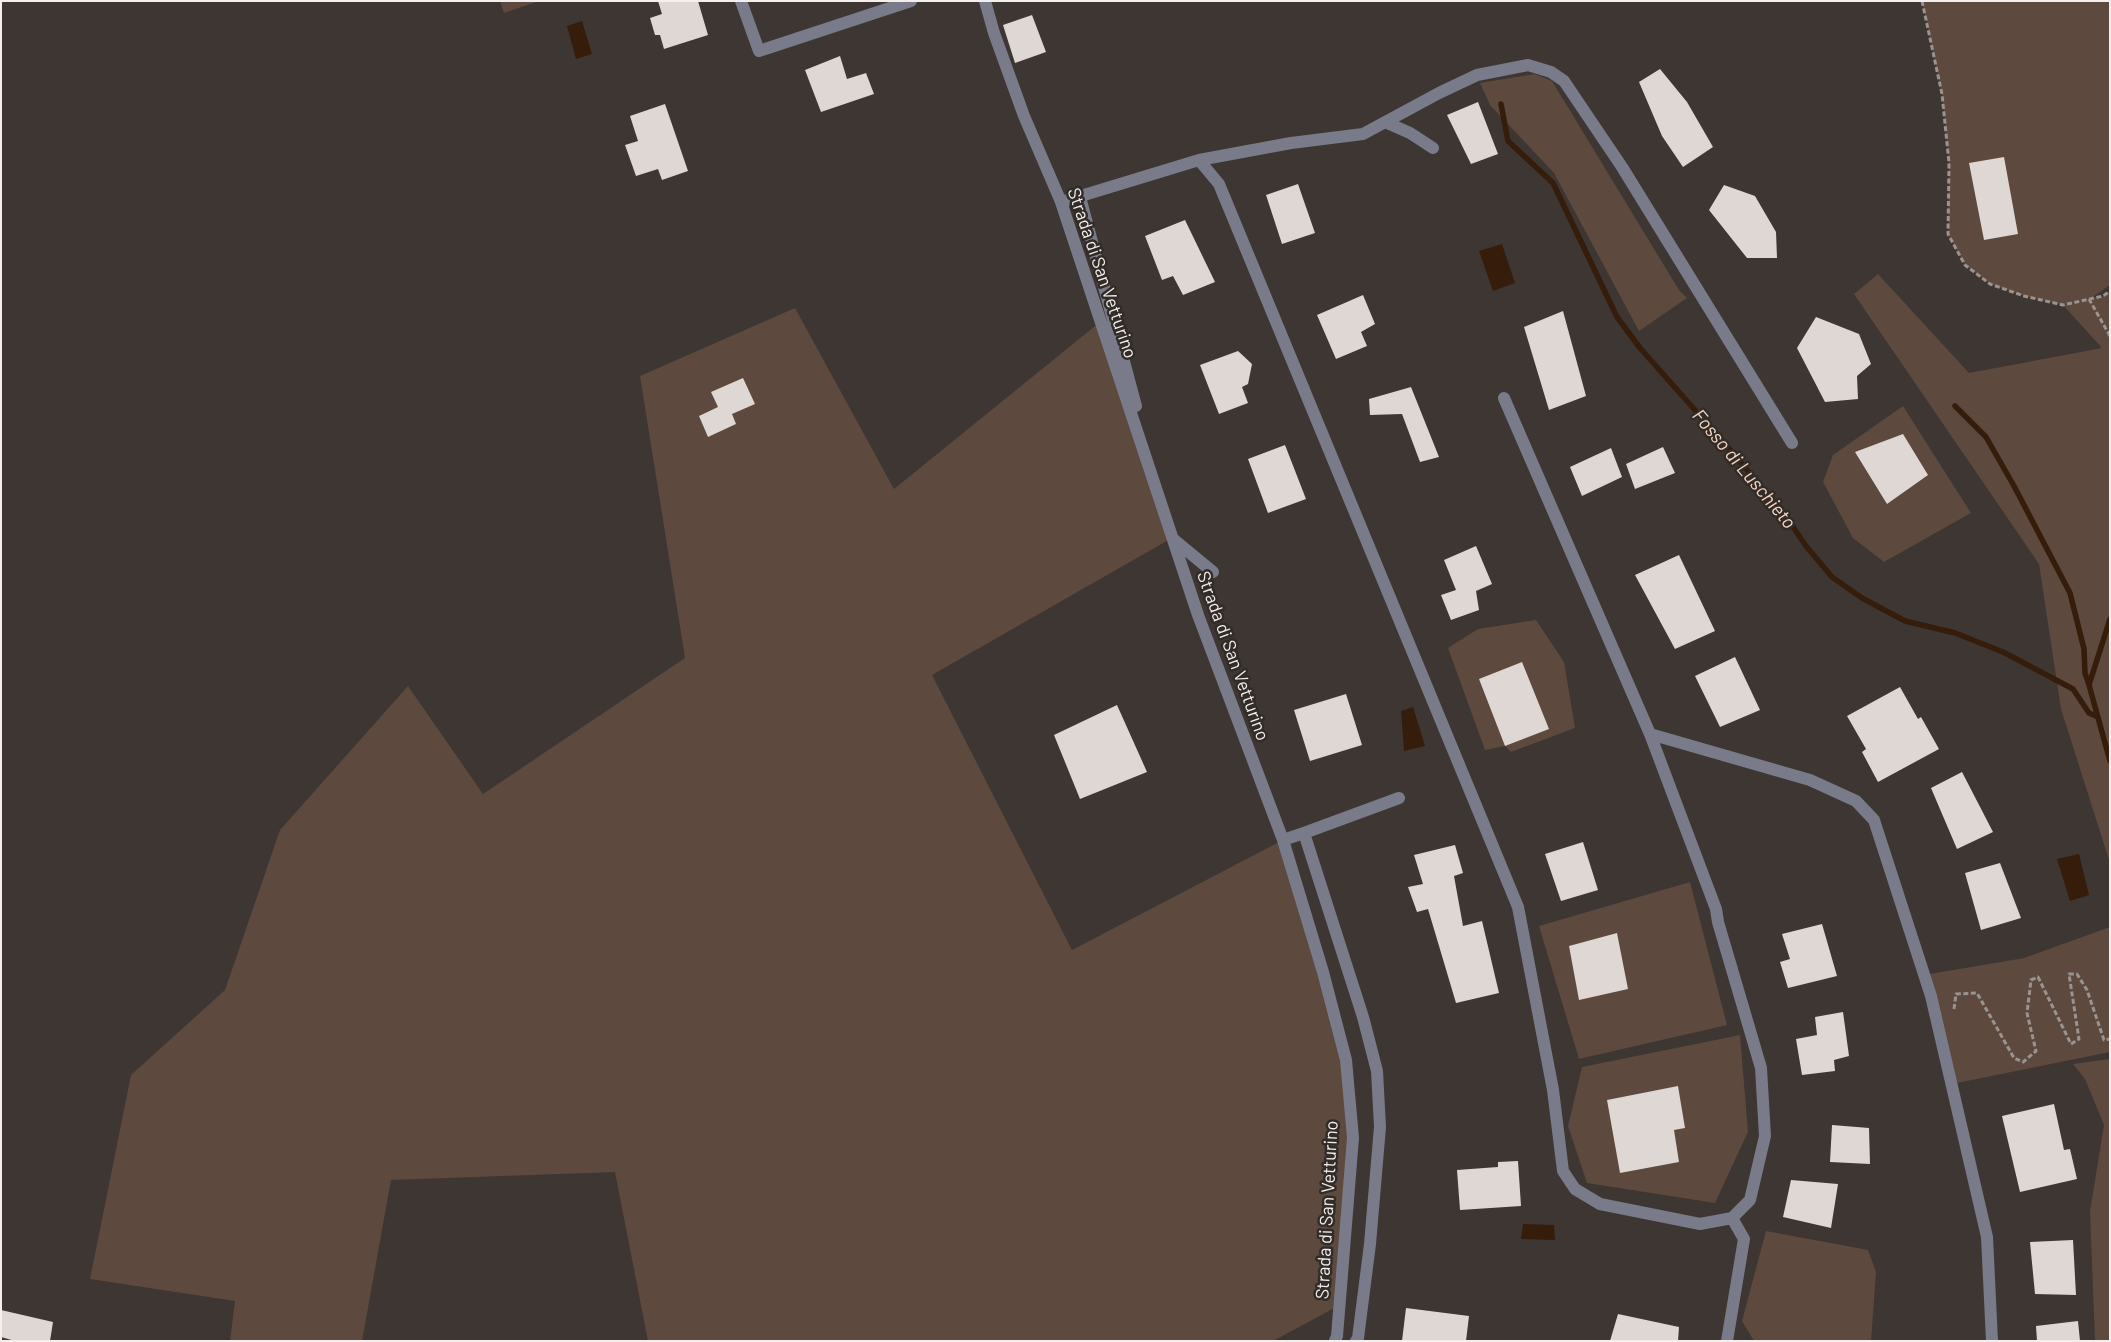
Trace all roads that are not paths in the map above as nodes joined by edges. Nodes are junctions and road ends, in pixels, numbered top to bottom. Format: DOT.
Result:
graph roads {
  1 [pos="741,1"];
  2 [pos="911,1"];
  3 [pos="985,1"];
  4 [pos="1385,122"];
  5 [pos="1432,148"];
  6 [pos="1199,160"];
  7 [pos="1080,197"];
  8 [pos="1061,202"];
  9 [pos="1504,398"];
  10 [pos="1792,443"];
  11 [pos="1172,538"];
  12 [pos="1213,572"];
  13 [pos="1650,734"];
  14 [pos="1399,798"];
  15 [pos="1304,833"];
  16 [pos="1282,840"];
  17 [pos="1732,1218"];
  18 [pos="1336,1339"];
  19 [pos="1356,1341"];
  20 [pos="1727,1341"];
  21 [pos="1992,1341"];
  1 -- 2 [label="street"];
  3 -- 8 [label="street, Strada di San Vetturino"];
  4 -- 5 [label="street"];
  4 -- 6 [label="street"];
  4 -- 10 [label="street"];
  6 -- 7 [label="street"];
  6 -- 17 [label="street"];
  7 -- 8 [label="street"];
  7 -- 11 [label="street"];
  8 -- 11 [label="street, Strada di San Vetturino"];
  9 -- 13 [label="street"];
  11 -- 12 [label="street"];
  11 -- 16 [label="street, Strada di San Vetturino"];
  13 -- 17 [label="street"];
  13 -- 21 [label="street"];
  14 -- 15 [label="street"];
  15 -- 16 [label="street"];
  15 -- 19 [label="street"];
  16 -- 18 [label="street, Strada di San Vetturino"];
  17 -- 20 [label="street"];
}
